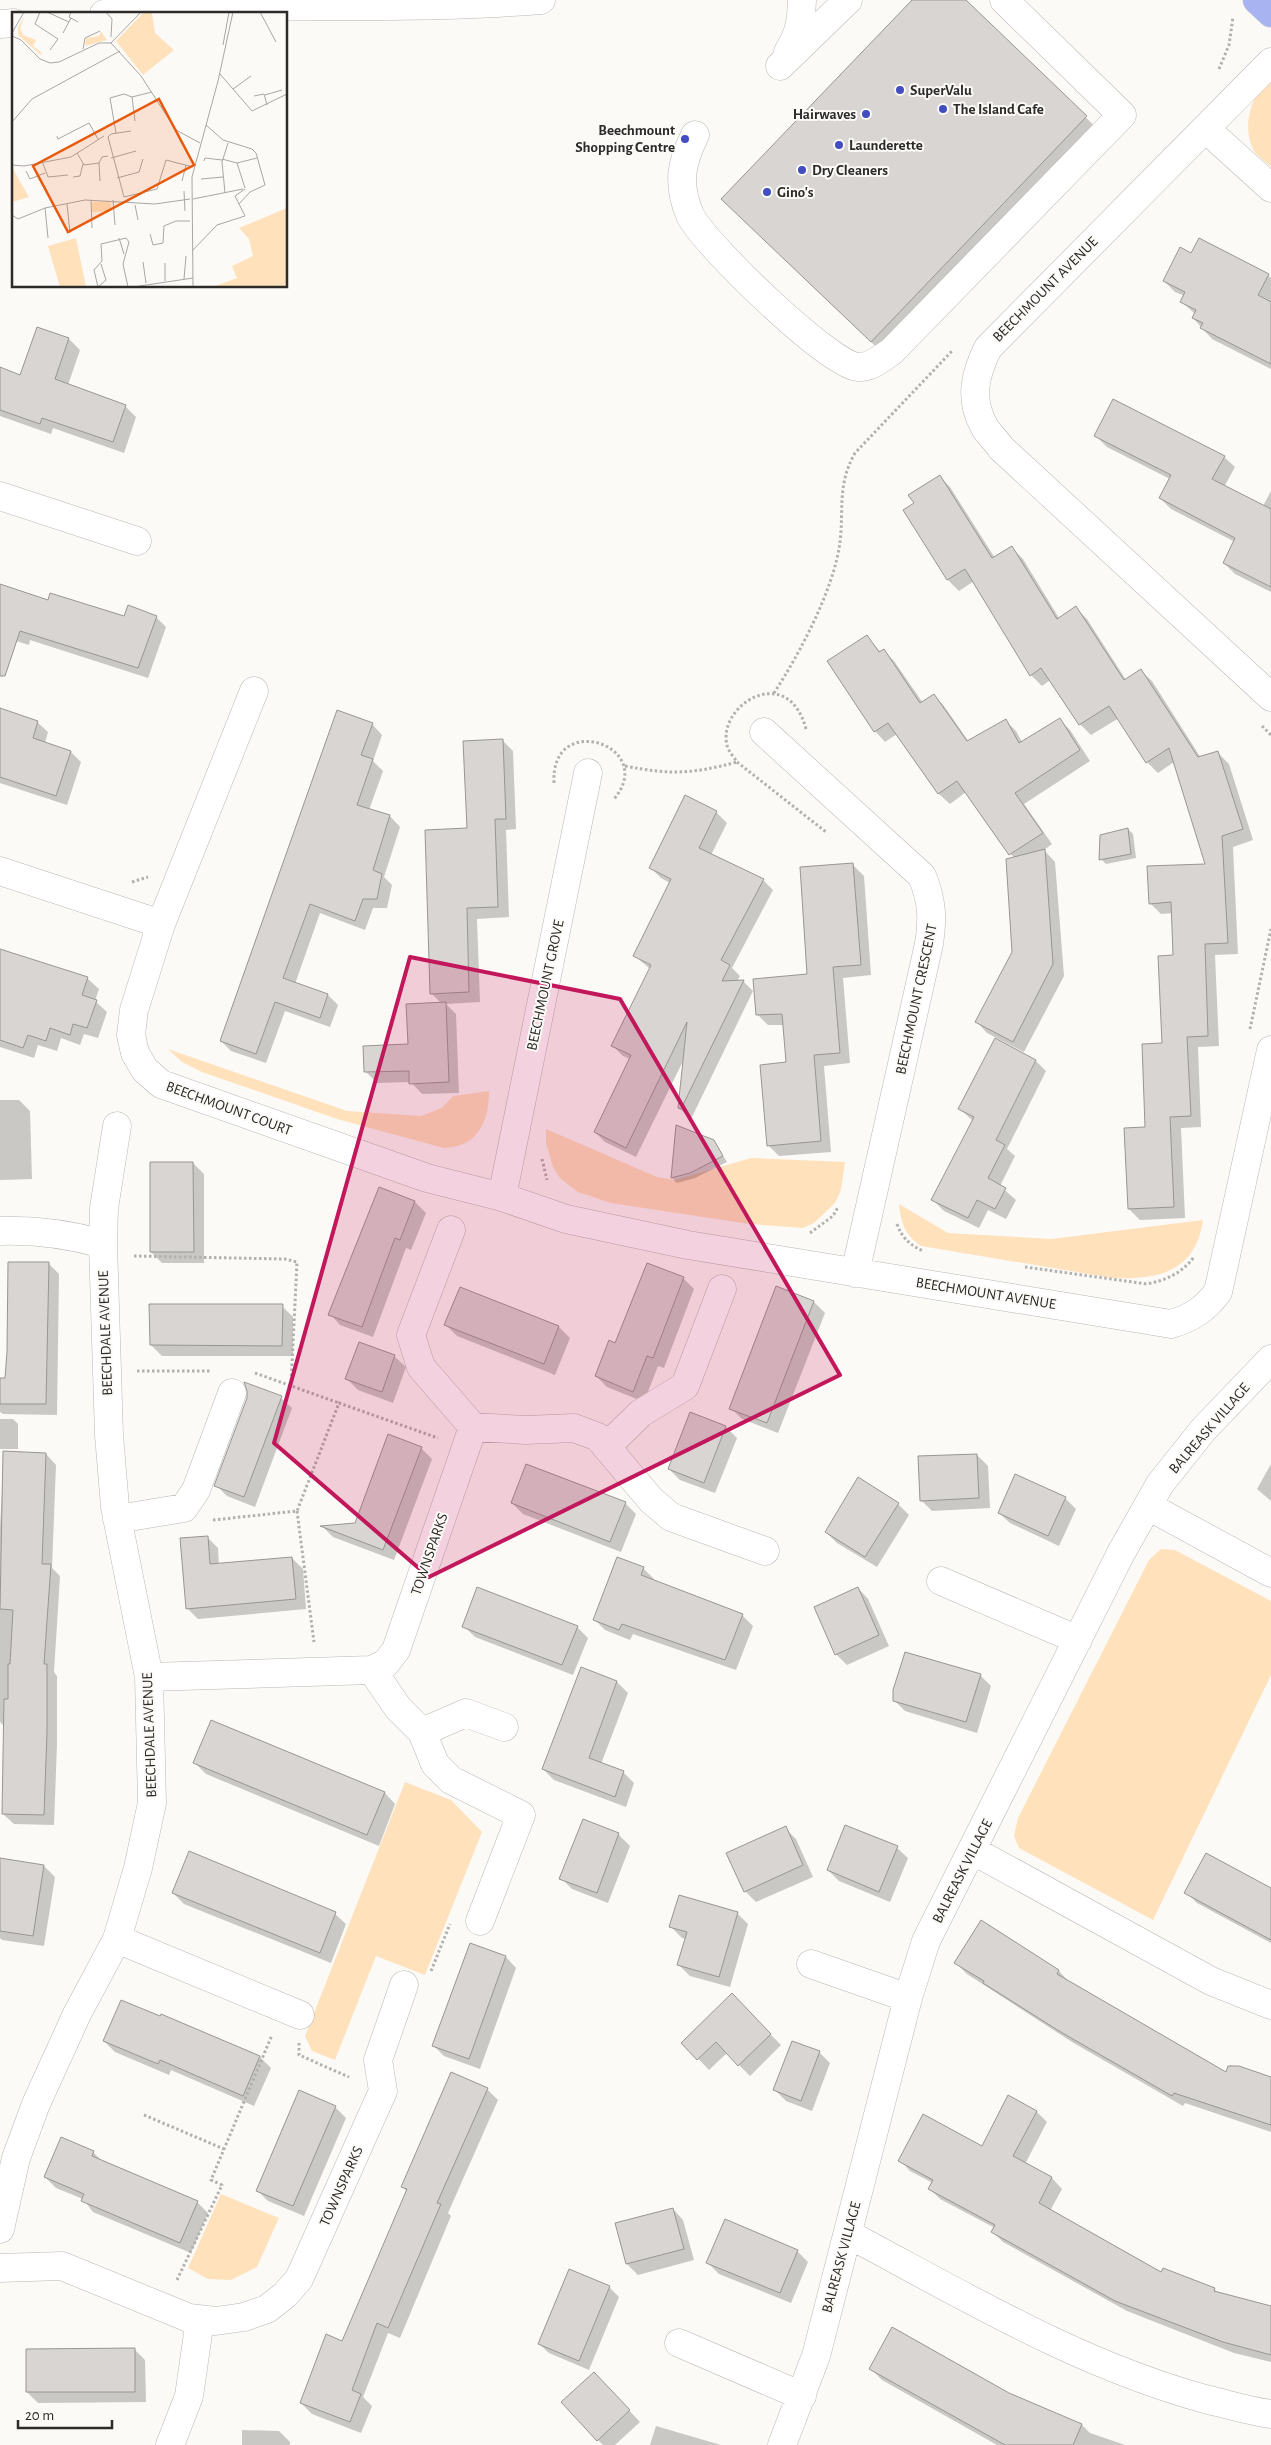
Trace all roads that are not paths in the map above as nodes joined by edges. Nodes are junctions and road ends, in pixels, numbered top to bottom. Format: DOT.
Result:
graph roads {
  1 [pos="542,0"];
  2 [pos="848,0"];
  3 [pos="1004,0"];
  4 [pos="1258,0"];
  5 [pos="799,3"];
  6 [pos="125,12"];
  7 [pos="1271,13"];
  8 [pos="1271,62"];
  9 [pos="1206,129"];
  10 [pos="695,135"];
  11 [pos="1271,188"];
  12 [pos="0,496"];
  13 [pos="137,541"];
  14 [pos="254,691"];
  15 [pos="1271,698"];
  16 [pos="764,732"];
  17 [pos="588,773"];
  18 [pos="0,871"];
  19 [pos="161,924"];
  20 [pos="1271,1050"];
  21 [pos="117,1126"];
  22 [pos="502,1197"];
  23 [pos="451,1230"];
  24 [pos="0,1231"];
  25 [pos="103,1250"];
  26 [pos="855,1273"];
  27 [pos="722,1289"];
  28 [pos="1271,1359"];
  29 [pos="232,1393"];
  30 [pos="470,1438"];
  31 [pos="606,1447"];
  32 [pos="1148,1506"];
  33 [pos="118,1519"];
  34 [pos="765,1552"];
  35 [pos="1271,1573"];
  36 [pos="942,1581"];
  37 [pos="1078,1640"];
  38 [pos="372,1670"];
  39 [pos="149,1677"];
  40 [pos="504,1727"];
  41 [pos="422,1732"];
  42 [pos="972,1850"];
  43 [pos="480,1921"];
  44 [pos="117,1939"];
  45 [pos="811,1964"];
  46 [pos="404,1985"];
  47 [pos="908,1998"];
  48 [pos="1271,2005"];
  49 [pos="292,2012"];
  50 [pos="0,2229"];
  51 [pos="848,2234"];
  52 [pos="0,2268"];
  53 [pos="200,2320"];
  54 [pos="679,2343"];
  55 [pos="802,2396"];
  56 [pos="1271,2414"];
  57 [pos="170,2445"];
  58 [pos="782,2445"];
  1 -- 6 [label="street"];
  2 -- 5 [label="street"];
  3 -- 10 [label="street"];
  4 -- 7 [label="main road"];
  8 -- 9 [label="street, BEECHMOUNT AVENUE"];
  9 -- 11 [label="street"];
  9 -- 15 [label="street, BEECHMOUNT AVENUE"];
  12 -- 13 [label="street"];
  14 -- 19 [label="street, BEECHMOUNT COURT"];
  16 -- 26 [label="street, BEECHMOUNT CRESCENT"];
  17 -- 22 [label="street, BEECHMOUNT GROVE"];
  18 -- 19 [label="street"];
  19 -- 22 [label="street, BEECHMOUNT COURT"];
  20 -- 26 [label="street, BEECHMOUNT AVENUE"];
  21 -- 25 [label="street, BEECHDALE AVENUE"];
  22 -- 26 [label="street, BEECHMOUNT AVENUE"];
  23 -- 30 [label="street"];
  24 -- 25 [label="street"];
  25 -- 33 [label="street, BEECHDALE AVENUE"];
  27 -- 31 [label="street"];
  28 -- 32 [label="street, BALREASK VILLAGE"];
  29 -- 33 [label="street"];
  30 -- 31 [label="street"];
  30 -- 38 [label="street, TOWNSPARKS"];
  31 -- 34 [label="street"];
  32 -- 35 [label="street"];
  32 -- 37 [label="street, BALREASK VILLAGE"];
  33 -- 39 [label="street, BEECHDALE AVENUE"];
  36 -- 37 [label="street"];
  37 -- 42 [label="street, BALREASK VILLAGE"];
  38 -- 39 [label="street"];
  38 -- 41 [label="street"];
  39 -- 44 [label="street, BEECHDALE AVENUE"];
  40 -- 41 [label="street"];
  41 -- 43 [label="street"];
  42 -- 47 [label="street, BALREASK VILLAGE"];
  42 -- 48 [label="street"];
  44 -- 49 [label="street"];
  44 -- 50 [label="street, BEECHDALE AVENUE"];
  45 -- 47 [label="street"];
  46 -- 53 [label="street, TOWNSPARKS"];
  47 -- 51 [label="street, BALREASK VILLAGE"];
  51 -- 55 [label="street, BALREASK VILLAGE"];
  51 -- 56 [label="street"];
  52 -- 53 [label="street, TOWNSPARKS"];
  53 -- 57 [label="street"];
  54 -- 55 [label="street"];
  55 -- 58 [label="street, BALREASK VILLAGE"];
}
